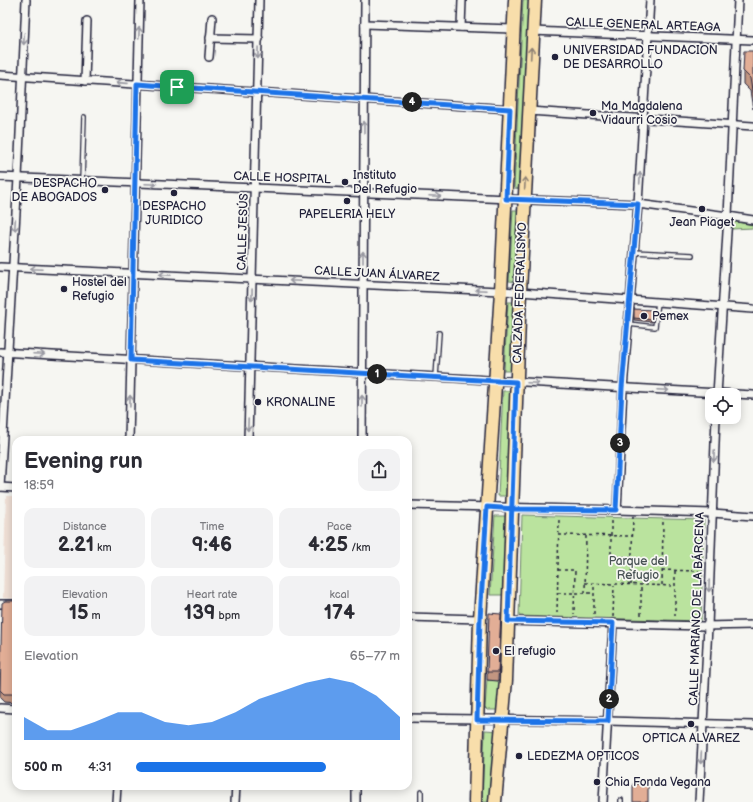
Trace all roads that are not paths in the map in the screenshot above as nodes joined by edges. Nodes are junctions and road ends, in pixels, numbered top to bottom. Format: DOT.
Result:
graph roads {
  1 [pos="26,0"];
  2 [pos="140,0"];
  3 [pos="259,0"];
  4 [pos="365,0"];
  5 [pos="462,0"];
  6 [pos="515,0"];
  7 [pos="535,0"];
  8 [pos="650,0"];
  9 [pos="738,0"];
  10 [pos="212,18"];
  11 [pos="87,21"];
  12 [pos="364,24"];
  13 [pos="461,27"];
  14 [pos="513,29"];
  15 [pos="532,31"];
  16 [pos="648,36"];
  17 [pos="210,38"];
  18 [pos="258,39"];
  19 [pos="736,40"];
  20 [pos="753,40"];
  21 [pos="209,57"];
  22 [pos="0,75"];
  23 [pos="22,77"];
  24 [pos="85,81"];
  25 [pos="137,84"];
  26 [pos="258,92"];
  27 [pos="364,99"];
  28 [pos="510,109"];
  29 [pos="529,111"];
  30 [pos="84,117"];
  31 [pos="643,118"];
  32 [pos="732,124"];
  33 [pos="753,126"];
  34 [pos="0,177"];
  35 [pos="18,178"];
  36 [pos="82,181"];
  37 [pos="135,183"];
  38 [pos="255,188"];
  39 [pos="363,193"];
  40 [pos="506,199"];
  41 [pos="524,200"];
  42 [pos="638,204"];
  43 [pos="728,216"];
  44 [pos="753,220"];
  45 [pos="634,252"];
  46 [pos="692,255"];
  47 [pos="0,267"];
  48 [pos="12,268"];
  49 [pos="134,273"];
  50 [pos="252,279"];
  51 [pos="363,284"];
  52 [pos="501,291"];
  53 [pos="520,292"];
  54 [pos="630,300"];
  55 [pos="658,302"];
  56 [pos="722,307"];
  57 [pos="753,309"];
  58 [pos="628,324"];
  59 [pos="439,333"];
  60 [pos="4,352"];
  61 [pos="131,360"];
  62 [pos="250,367"];
  63 [pos="362,373"];
  64 [pos="436,377"];
  65 [pos="494,381"];
  66 [pos="516,382"];
  67 [pos="622,388"];
  68 [pos="717,388"];
  69 [pos="705,393"];
  70 [pos="741,395"];
  71 [pos="753,395"];
  72 [pos="716,424"];
  73 [pos="1,435"];
  74 [pos="129,436"];
  75 [pos="248,436"];
  76 [pos="362,436"];
  77 [pos="0,487"];
  78 [pos="12,488"];
  79 [pos="412,505"];
  80 [pos="487,507"];
  81 [pos="511,508"];
  82 [pos="616,510"];
  83 [pos="712,513"];
  84 [pos="753,516"];
  85 [pos="0,604"];
  86 [pos="12,604"];
  87 [pos="412,617"];
  88 [pos="480,619"];
  89 [pos="508,621"];
  90 [pos="613,623"];
  91 [pos="753,625"];
  92 [pos="708,626"];
  93 [pos="0,708"];
  94 [pos="12,709"];
  95 [pos="412,718"];
  96 [pos="477,720"];
  97 [pos="503,720"];
  98 [pos="608,721"];
  99 [pos="702,724"];
  100 [pos="753,725"];
  101 [pos="117,790"];
  102 [pos="236,790"];
  103 [pos="356,790"];
  104 [pos="421,792"];
  105 [pos="116,802"];
  106 [pos="235,802"];
  107 [pos="356,802"];
  108 [pos="421,802"];
  109 [pos="474,802"];
  110 [pos="495,802"];
  111 [pos="603,802"];
  112 [pos="699,802"];
  1 -- 23 [label="street, one-way"];
  25 -- 2 [label="street, one-way"];
  3 -- 18 [label="street, CALLE JESÚS"];
  4 -- 12 [label="street"];
  5 -- 13 [label="street"];
  6 -- 14 [label="main road, CALZADA FEDERALISMO"];
  7 -- 15 [label="main road, CALZADA FEDERALISMO"];
  8 -- 16 [label="street"];
  9 -- 19 [label="street"];
  10 -- 17 [label="street"];
  11 -- 24 [label="street"];
  12 -- 13 [label="street"];
  12 -- 27 [label="street"];
  13 -- 14 [label="street"];
  14 -- 28 [label="main road, CALZADA FEDERALISMO"];
  15 -- 16 [label="street, CALLE GENERAL ARTEAGA"];
  29 -- 15 [label="main road, CALZADA FEDERALISMO, one-way"];
  16 -- 19 [label="street, CALLE GENERAL ARTEAGA"];
  16 -- 31 [label="street"];
  17 -- 18 [label="street"];
  17 -- 21 [label="street"];
  18 -- 26 [label="street, CALLE JESÚS, one-way"];
  19 -- 20 [label="street, CALLE GENERAL ARTEAGA"];
  19 -- 32 [label="street"];
  22 -- 23 [label="street"];
  23 -- 24 [label="street"];
  23 -- 35 [label="street"];
  25 -- 24 [label="street, one-way"];
  25 -- 26 [label="street"];
  25 -- 37 [label="street"];
  26 -- 27 [label="street"];
  26 -- 38 [label="street, CALLE JESÚS"];
  27 -- 28 [label="street"];
  39 -- 27 [label="street, one-way"];
  28 -- 40 [label="main road, CALZADA FEDERALISMO"];
  29 -- 31 [label="street"];
  41 -- 29 [label="main road, CALZADA FEDERALISMO, one-way"];
  30 -- 36 [label="lane"];
  31 -- 32 [label="street"];
  42 -- 31 [label="street, one-way"];
  32 -- 33 [label="street"];
  32 -- 43 [label="street"];
  34 -- 35 [label="street, CALLE HOSPITAL"];
  35 -- 36 [label="street, CALLE HOSPITAL"];
  35 -- 48 [label="street, one-way"];
  36 -- 37 [label="street, CALLE HOSPITAL"];
  37 -- 38 [label="street, CALLE HOSPITAL, one-way"];
  37 -- 49 [label="street"];
  38 -- 39 [label="street, CALLE HOSPITAL"];
  38 -- 50 [label="street, CALLE JESÚS"];
  39 -- 40 [label="street, CALLE HOSPITAL, one-way"];
  51 -- 39 [label="street, one-way"];
  40 -- 41 [label="street, CALLE HOSPITAL"];
  40 -- 52 [label="main road, CALZADA FEDERALISMO"];
  41 -- 42 [label="street, CALLE HOSPITAL"];
  41 -- 53 [label="main road, CALZADA FEDERALISMO"];
  42 -- 43 [label="street, CALLE HOSPITAL"];
  42 -- 45 [label="street"];
  43 -- 44 [label="street, CALLE HOSPITAL"];
  43 -- 56 [label="street"];
  45 -- 46 [label="lane"];
  45 -- 54 [label="street"];
  47 -- 48 [label="street, CALLE JUAN ÁLVAREZ"];
  49 -- 48 [label="street, CALLE JUAN ÁLVAREZ, one-way"];
  48 -- 60 [label="street"];
  50 -- 49 [label="street, CALLE JUAN ÁLVAREZ, one-way"];
  49 -- 61 [label="street"];
  51 -- 50 [label="street, CALLE JUAN ÁLVAREZ, one-way"];
  50 -- 62 [label="street, CALLE JESÚS, one-way"];
  52 -- 51 [label="street, CALLE JUAN ÁLVAREZ, one-way"];
  51 -- 63 [label="street"];
  52 -- 53 [label="street, CALLE JUAN ÁLVAREZ"];
  52 -- 65 [label="main road, CALZADA FEDERALISMO"];
  53 -- 54 [label="street, CALLE JUAN ÁLVAREZ"];
  53 -- 66 [label="main road, CALZADA FEDERALISMO"];
  54 -- 55 [label="street, CALLE JUAN ÁLVAREZ"];
  54 -- 58 [label="street"];
  55 -- 56 [label="street, CALLE JUAN ÁLVAREZ"];
  55 -- 58 [label="lane"];
  56 -- 57 [label="street, CALLE JUAN ÁLVAREZ"];
  56 -- 68 [label="street"];
  58 -- 67 [label="street"];
  59 -- 64 [label="lane"];
  60 -- 61 [label="street, one-way"];
  60 -- 73 [label="street"];
  61 -- 62 [label="street"];
  74 -- 61 [label="street, one-way"];
  62 -- 63 [label="street"];
  62 -- 75 [label="street, CALLE JESÚS, one-way"];
  63 -- 64 [label="street"];
  76 -- 63 [label="street, one-way"];
  64 -- 65 [label="street"];
  65 -- 66 [label="street"];
  65 -- 80 [label="main road, CALZADA FEDERALISMO"];
  66 -- 67 [label="street, one-way"];
  66 -- 81 [label="main road, CALZADA FEDERALISMO"];
  67 -- 69 [label="street, one-way"];
  67 -- 82 [label="street"];
  70 -- 71 [label="street"];
  72 -- 83 [label="street, CALLE MARIANO DE LA BÁRCENA, one-way"];
  73 -- 77 [label="street"];
  77 -- 78 [label="street"];
  79 -- 80 [label="street"];
  80 -- 81 [label="street"];
  80 -- 88 [label="main road, CALZADA FEDERALISMO"];
  81 -- 82 [label="street"];
  81 -- 89 [label="main road, CALZADA FEDERALISMO"];
  82 -- 83 [label="street"];
  83 -- 84 [label="street"];
  83 -- 92 [label="street, CALLE MARIANO DE LA BÁRCENA, one-way"];
  85 -- 86 [label="street"];
  87 -- 88 [label="street"];
  88 -- 96 [label="main road, CALZADA FEDERALISMO"];
  89 -- 90 [label="street"];
  89 -- 97 [label="main road, CALZADA FEDERALISMO"];
  90 -- 92 [label="street"];
  90 -- 98 [label="street"];
  91 -- 92 [label="street"];
  92 -- 99 [label="street, CALLE MARIANO DE LA BÁRCENA"];
  93 -- 94 [label="street"];
  95 -- 96 [label="street"];
  96 -- 97 [label="street"];
  96 -- 109 [label="main road, CALZADA FEDERALISMO"];
  97 -- 98 [label="street"];
  97 -- 110 [label="main road, CALZADA FEDERALISMO"];
  98 -- 99 [label="street"];
  98 -- 111 [label="street"];
  99 -- 100 [label="street"];
  99 -- 112 [label="street, CALLE MARIANO DE LA BÁRCENA, one-way"];
  101 -- 105 [label="street"];
  102 -- 106 [label="street"];
  103 -- 107 [label="street"];
  104 -- 108 [label="lane"];
}
